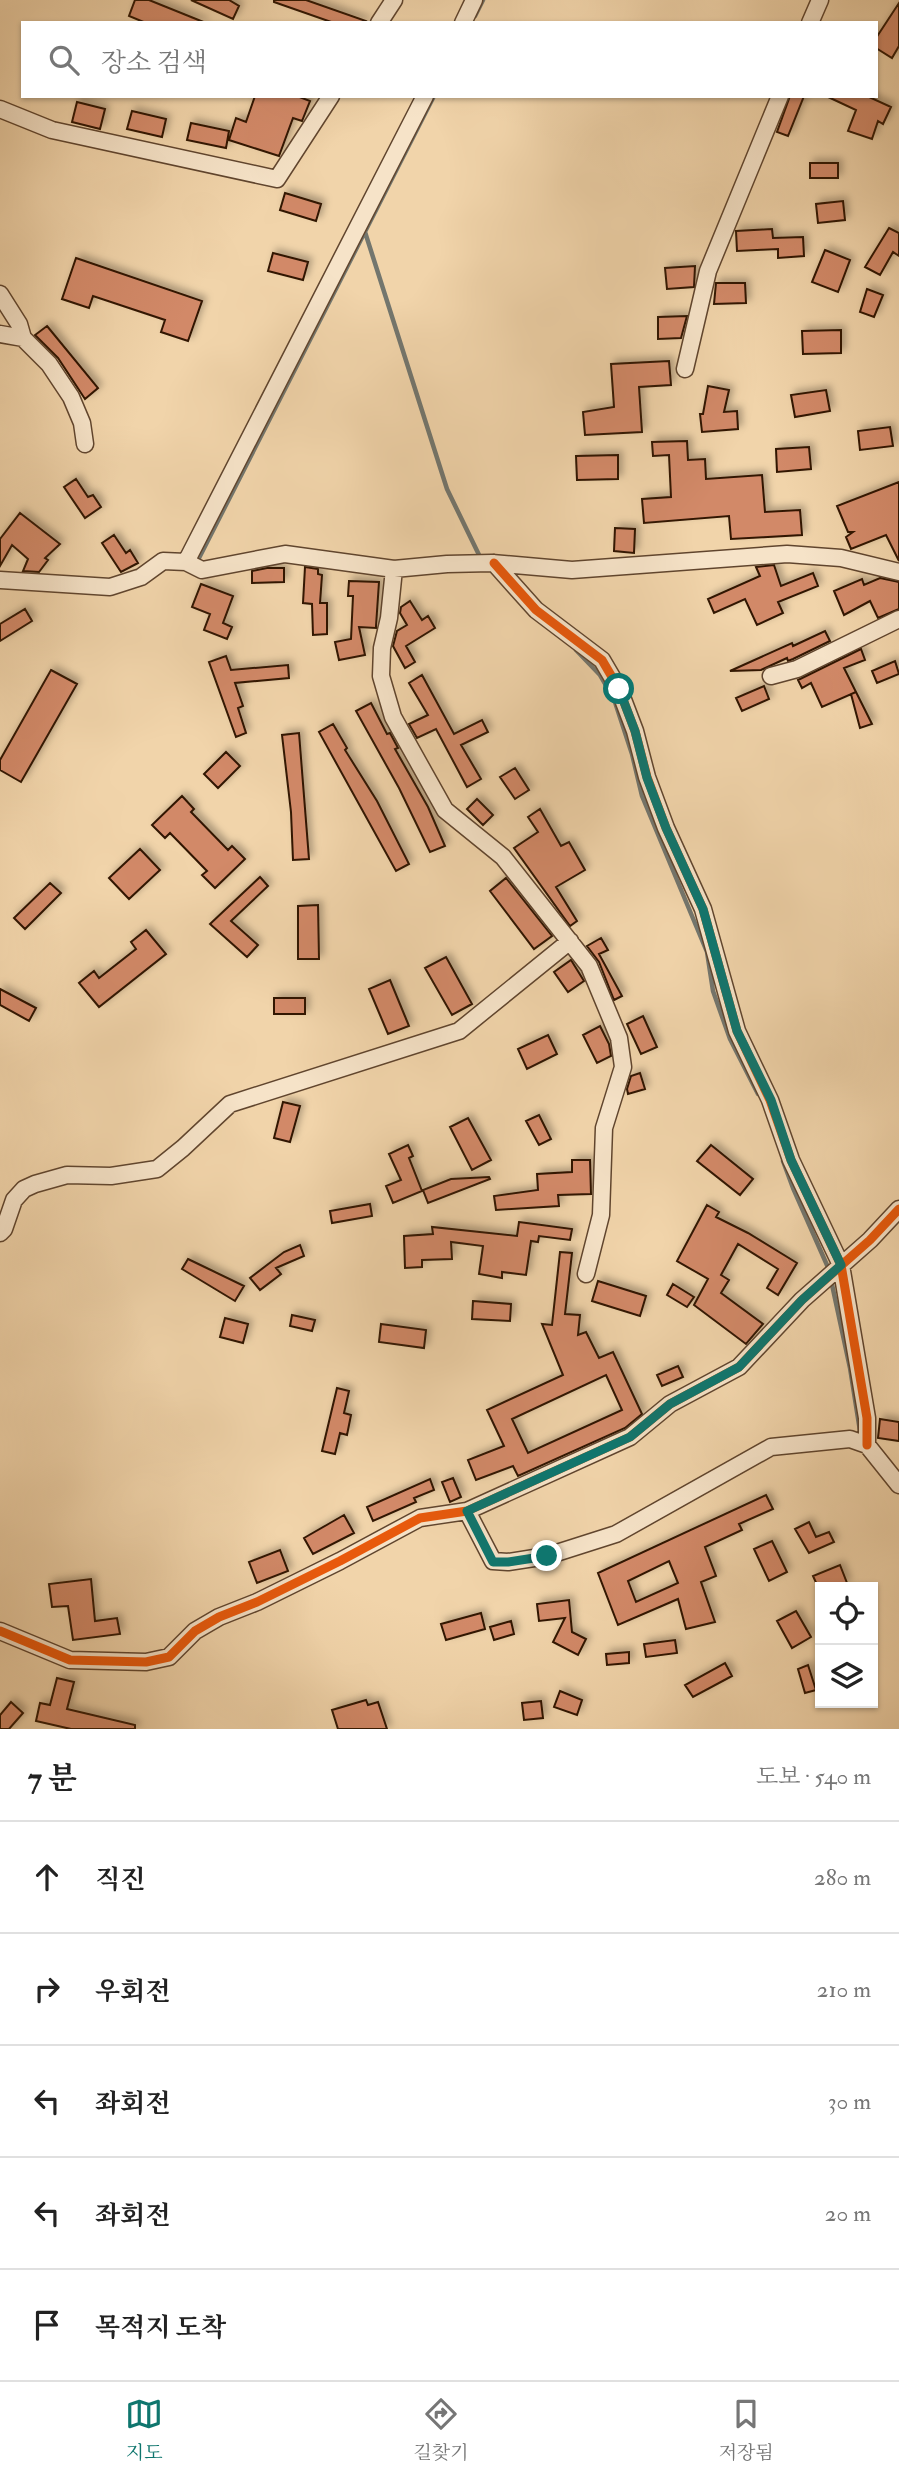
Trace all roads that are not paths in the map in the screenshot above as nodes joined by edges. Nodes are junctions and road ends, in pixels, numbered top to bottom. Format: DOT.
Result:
graph roads {
  1 [pos="394,0"];
  2 [pos="474,0"];
  3 [pos="820,0"];
  4 [pos="380,21"];
  5 [pos="464,21"];
  6 [pos="811,21"];
  7 [pos="330,98"];
  8 [pos="424,98"];
  9 [pos="779,98"];
  10 [pos="0,109"];
  11 [pos="0,294"];
  12 [pos="0,334"];
  13 [pos="23,338"];
  14 [pos="685,369"];
  15 [pos="85,444"];
  16 [pos="186,562"];
  17 [pos="493,563"];
  18 [pos="394,569"];
  19 [pos="899,572"];
  20 [pos="0,580"];
  21 [pos="899,619"];
  22 [pos="771,676"];
  23 [pos="570,941"];
  24 [pos="899,1209"];
  25 [pos="0,1233"];
  26 [pos="841,1265"];
  27 [pos="586,1274"];
  28 [pos="867,1445"];
  29 [pos="899,1485"];
  30 [pos="467,1511"];
  31 [pos="0,1631"];
  1 -- 4 [label="street"];
  2 -- 5 [label="street"];
  3 -- 6 [label="street"];
  7 -- 10 [label="street"];
  8 -- 16 [label="street"];
  9 -- 14 [label="street"];
  11 -- 13 [label="street"];
  12 -- 13 [label="street"];
  13 -- 15 [label="street"];
  16 -- 18 [label="street"];
  16 -- 20 [label="street"];
  17 -- 18 [label="street"];
  17 -- 19 [label="street"];
  17 -- 26 [label="street"];
  18 -- 23 [label="street"];
  21 -- 22 [label="street"];
  23 -- 25 [label="street"];
  23 -- 27 [label="street"];
  24 -- 26 [label="street"];
  26 -- 28 [label="street"];
  26 -- 30 [label="street"];
  28 -- 29 [label="street"];
  28 -- 30 [label="street"];
  30 -- 31 [label="street"];
}
